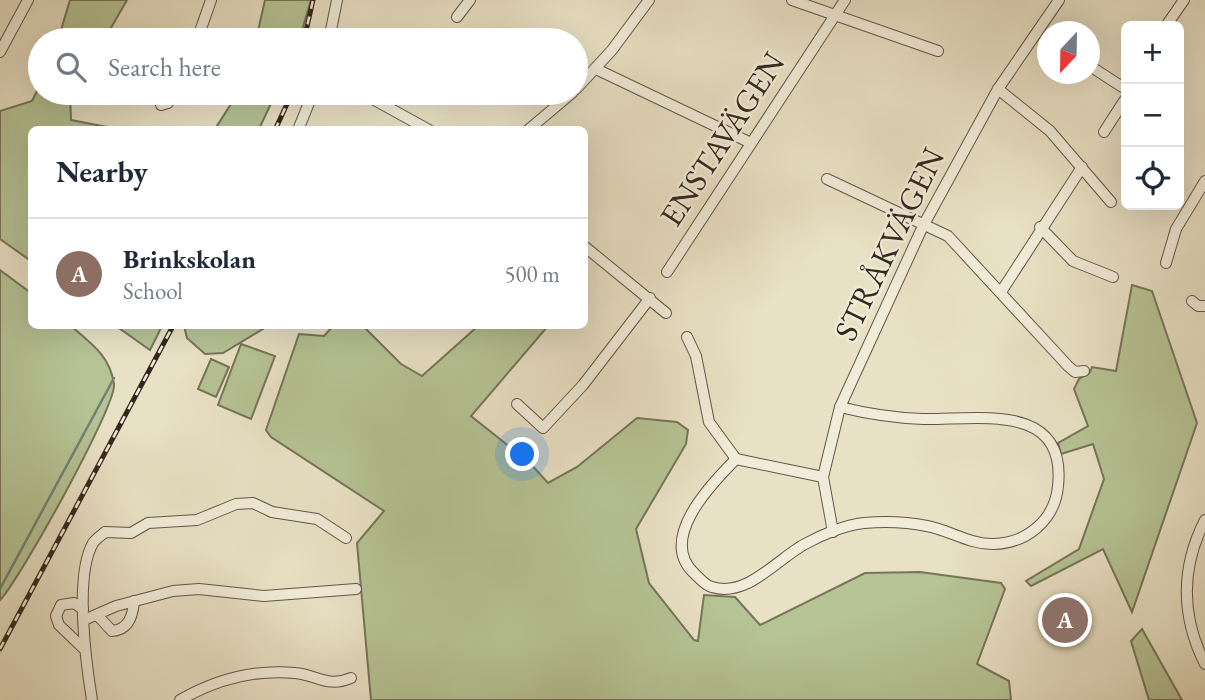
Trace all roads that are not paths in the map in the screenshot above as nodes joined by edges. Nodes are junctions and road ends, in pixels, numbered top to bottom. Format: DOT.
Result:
graph roads {
  1 [pos="28,0"];
  2 [pos="211,0"];
  3 [pos="337,0"];
  4 [pos="470,0"];
  5 [pos="649,0"];
  6 [pos="792,0"];
  7 [pos="845,0"];
  8 [pos="1059,0"];
  9 [pos="1184,0"];
  10 [pos="835,14"];
  11 [pos="457,17"];
  12 [pos="1043,21"];
  13 [pos="1169,21"];
  14 [pos="201,28"];
  15 [pos="331,28"];
  16 [pos="1037,30"];
  17 [pos="938,51"];
  18 [pos="0,52"];
  19 [pos="596,69"];
  20 [pos="1100,73"];
  21 [pos="588,77"];
  22 [pos="1121,88"];
  23 [pos="998,89"];
  24 [pos="1121,100"];
  25 [pos="308,105"];
  26 [pos="384,105"];
  27 [pos="558,105"];
  28 [pos="300,126"];
  29 [pos="422,126"];
  30 [pos="533,126"];
  31 [pos="1104,132"];
  32 [pos="751,143"];
  33 [pos="1082,167"];
  34 [pos="827,179"];
  35 [pos="1205,181"];
  36 [pos="1111,202"];
  37 [pos="923,226"];
  38 [pos="1040,227"];
  39 [pos="588,249"];
  40 [pos="1166,263"];
  41 [pos="667,272"];
  42 [pos="1113,277"];
  43 [pos="1001,292"];
  44 [pos="650,298"];
  45 [pos="1192,301"];
  46 [pos="1205,306"];
  47 [pos="666,313"];
  48 [pos="687,337"];
  49 [pos="1084,371"];
  50 [pos="517,404"];
  51 [pos="840,407"];
  52 [pos="736,459"];
  53 [pos="822,477"];
  54 [pos="1205,520"];
  55 [pos="833,532"];
  56 [pos="346,538"];
  57 [pos="356,589"];
  58 [pos="134,601"];
  59 [pos="83,609"];
  60 [pos="97,616"];
  61 [pos="85,620"];
  62 [pos="83,648"];
  63 [pos="1204,659"];
  64 [pos="351,678"];
  65 [pos="92,700"];
  66 [pos="180,700"];
  1 -- 18 [label="street"];
  2 -- 14 [label="street"];
  3 -- 15 [label="street"];
  4 -- 11 [label="street"];
  5 -- 19 [label="street"];
  6 -- 10 [label="street"];
  7 -- 10 [label="street, ENSTAVÄGEN"];
  8 -- 12 [label="street, STRÅKVÄGEN"];
  9 -- 13 [label="street"];
  10 -- 17 [label="street"];
  10 -- 32 [label="street, ENSTAVÄGEN"];
  16 -- 23 [label="street, STRÅKVÄGEN"];
  19 -- 21 [label="street"];
  19 -- 32 [label="street"];
  20 -- 22 [label="street"];
  23 -- 33 [label="street"];
  23 -- 37 [label="street, STRÅKVÄGEN"];
  24 -- 31 [label="street"];
  25 -- 28 [label="street"];
  26 -- 29 [label="street"];
  27 -- 30 [label="street"];
  32 -- 41 [label="street, ENSTAVÄGEN"];
  33 -- 36 [label="street"];
  33 -- 38 [label="street"];
  34 -- 37 [label="street"];
  35 -- 40 [label="street"];
  37 -- 43 [label="street"];
  37 -- 51 [label="street, STRÅKVÄGEN"];
  38 -- 42 [label="street"];
  38 -- 43 [label="street"];
  39 -- 44 [label="street"];
  43 -- 49 [label="street"];
  44 -- 47 [label="street"];
  44 -- 50 [label="street"];
  45 -- 46 [label="street"];
  48 -- 52 [label="street"];
  51 -- 53 [label="street, STRÅKVÄGEN"];
  51 -- 55 [label="street"];
  52 -- 53 [label="street"];
  52 -- 55 [label="street"];
  53 -- 55 [label="street, STRÅKVÄGEN"];
  54 -- 63 [label="street"];
  56 -- 59 [label="street"];
  57 -- 58 [label="street"];
  58 -- 60 [label="street"];
  58 -- 60 [label="street"];
  59 -- 61 [label="street"];
  59 -- 62 [label="street"];
  60 -- 61 [label="street"];
  61 -- 62 [label="street"];
  62 -- 65 [label="street"];
  64 -- 66 [label="street"];
}
